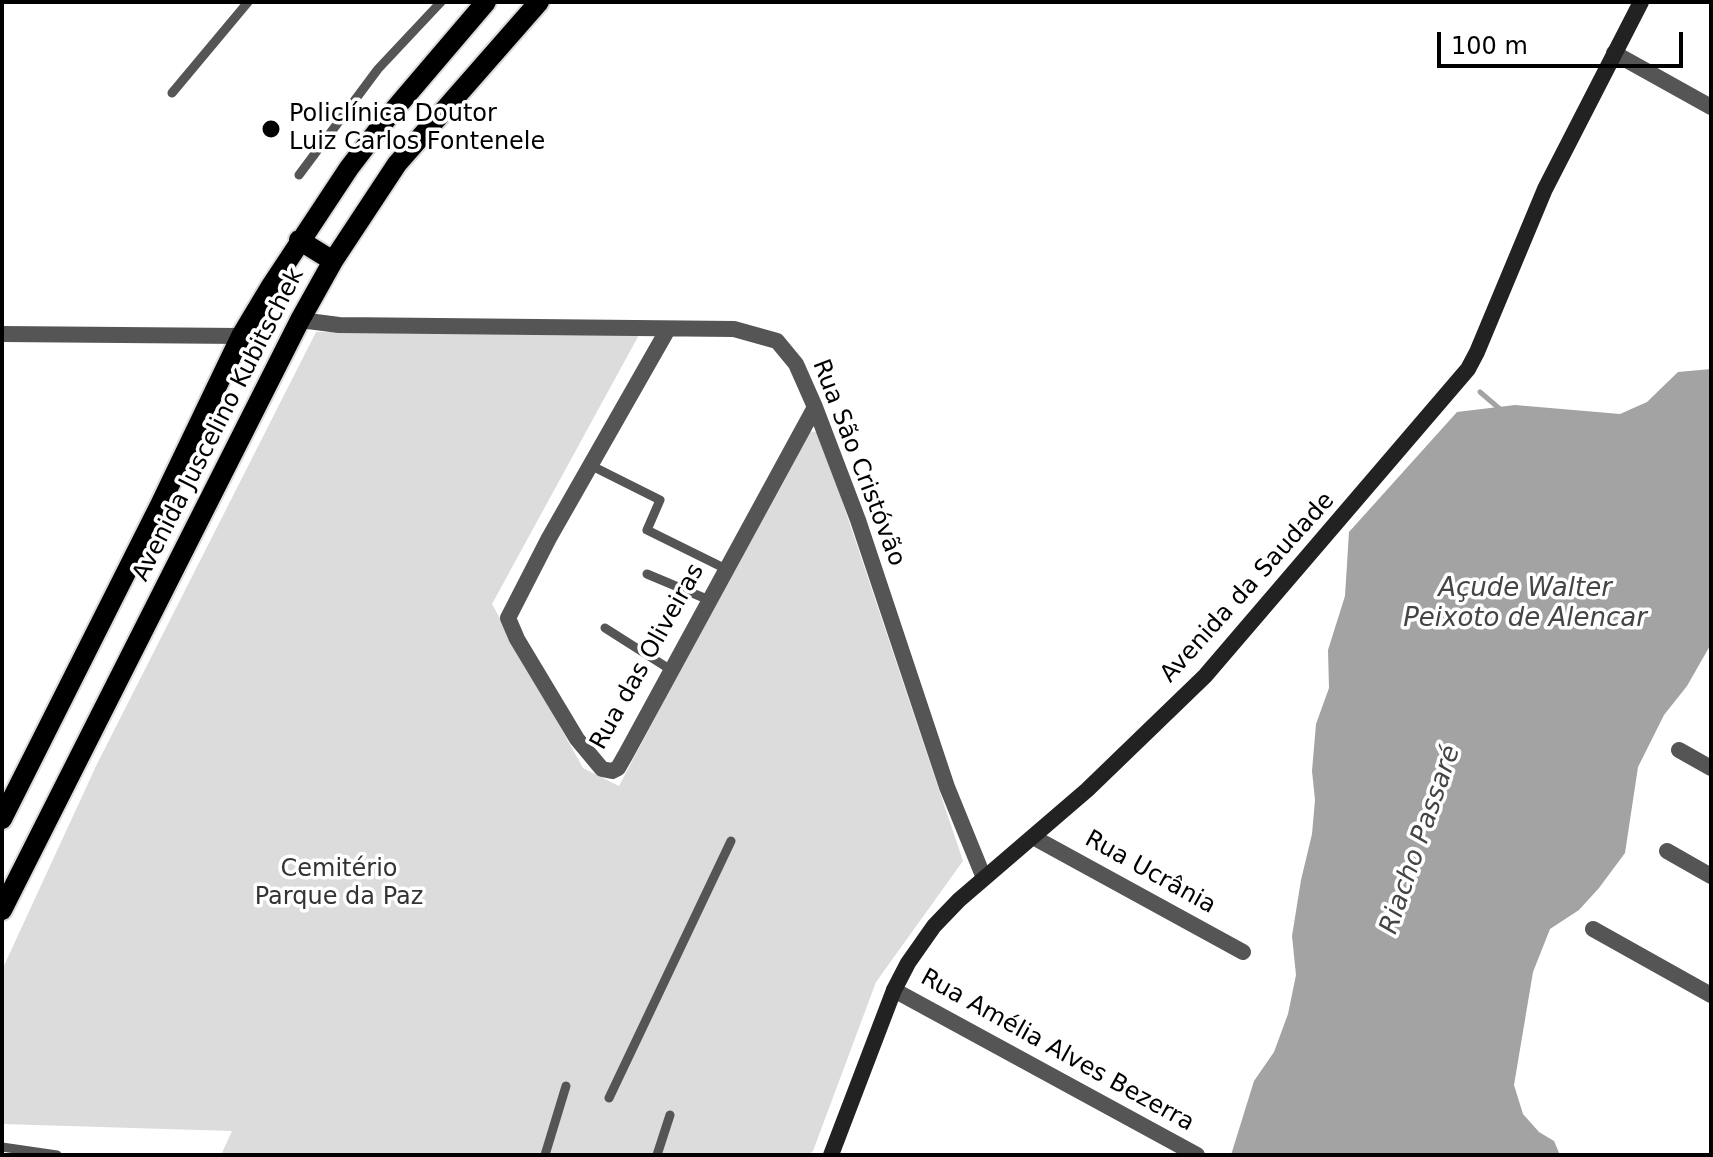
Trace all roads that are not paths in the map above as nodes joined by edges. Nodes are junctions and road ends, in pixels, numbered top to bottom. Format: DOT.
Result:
graph roads {
  1 [pos="248,2"];
  2 [pos="441,2"];
  3 [pos="486,2"];
  4 [pos="539,2"];
  5 [pos="1641,2"];
  6 [pos="1614,53"];
  7 [pos="172,93"];
  8 [pos="1711,107"];
  9 [pos="299,175"];
  10 [pos="299,240"];
  11 [pos="333,261"];
  12 [pos="300,320"];
  13 [pos="668,329"];
  14 [pos="2,334"];
  15 [pos="241,336"];
  16 [pos="815,407"];
  17 [pos="590,465"];
  18 [pos="726,569"];
  19 [pos="647,574"];
  20 [pos="709,600"];
  21 [pos="605,628"];
  22 [pos="671,670"];
  23 [pos="1679,750"];
  24 [pos="1711,768"];
  25 [pos="2,819"];
  26 [pos="1033,837"];
  27 [pos="731,841"];
  28 [pos="1667,851"];
  29 [pos="1711,876"];
  30 [pos="984,878"];
  31 [pos="2,910"];
  32 [pos="1593,929"];
  33 [pos="1243,952"];
  34 [pos="894,990"];
  35 [pos="1711,995"];
  36 [pos="566,1086"];
  37 [pos="609,1098"];
  38 [pos="670,1115"];
  39 [pos="2,1147"];
  40 [pos="57,1155"];
  41 [pos="545,1155"];
  42 [pos="657,1155"];
  43 [pos="831,1155"];
  44 [pos="1197,1155"];
  1 -- 7 [label="lane"];
  2 -- 9 [label="lane"];
  3 -- 10 [label="main road, Avenida Juscelino Kubitschek"];
  4 -- 11 [label="main road, Avenida Juscelino Kubitschek"];
  5 -- 6 [label="street, Avenida da Saudade"];
  6 -- 8 [label="street"];
  6 -- 26 [label="street, Avenida da Saudade"];
  10 -- 11 [label="main road"];
  10 -- 15 [label="main road, Avenida Juscelino Kubitschek"];
  11 -- 12 [label="main road, Avenida Juscelino Kubitschek"];
  12 -- 13 [label="street, Rua São Cristóvão"];
  12 -- 31 [label="main road, Avenida Juscelino Kubitschek"];
  13 -- 16 [label="street, Rua São Cristóvão"];
  13 -- 17 [label="street, Rua das Oliveiras"];
  14 -- 15 [label="street"];
  15 -- 25 [label="main road, Avenida Juscelino Kubitschek"];
  16 -- 18 [label="street, Rua das Oliveiras"];
  16 -- 30 [label="street, Rua São Cristóvão"];
  17 -- 18 [label="lane"];
  17 -- 22 [label="street, Rua das Oliveiras"];
  18 -- 20 [label="street, Rua das Oliveiras"];
  19 -- 20 [label="lane"];
  20 -- 22 [label="street, Rua das Oliveiras"];
  21 -- 22 [label="lane"];
  23 -- 24 [label="street"];
  26 -- 30 [label="street, Avenida da Saudade"];
  26 -- 33 [label="street, Rua Ucrânia"];
  27 -- 37 [label="lane"];
  28 -- 29 [label="street"];
  30 -- 34 [label="street, Avenida da Saudade"];
  32 -- 35 [label="street"];
  34 -- 43 [label="street, Avenida da Saudade"];
  34 -- 44 [label="street, Rua Amélia Alves Bezerra"];
  36 -- 41 [label="lane"];
  38 -- 42 [label="lane"];
  39 -- 40 [label="lane"];
}
